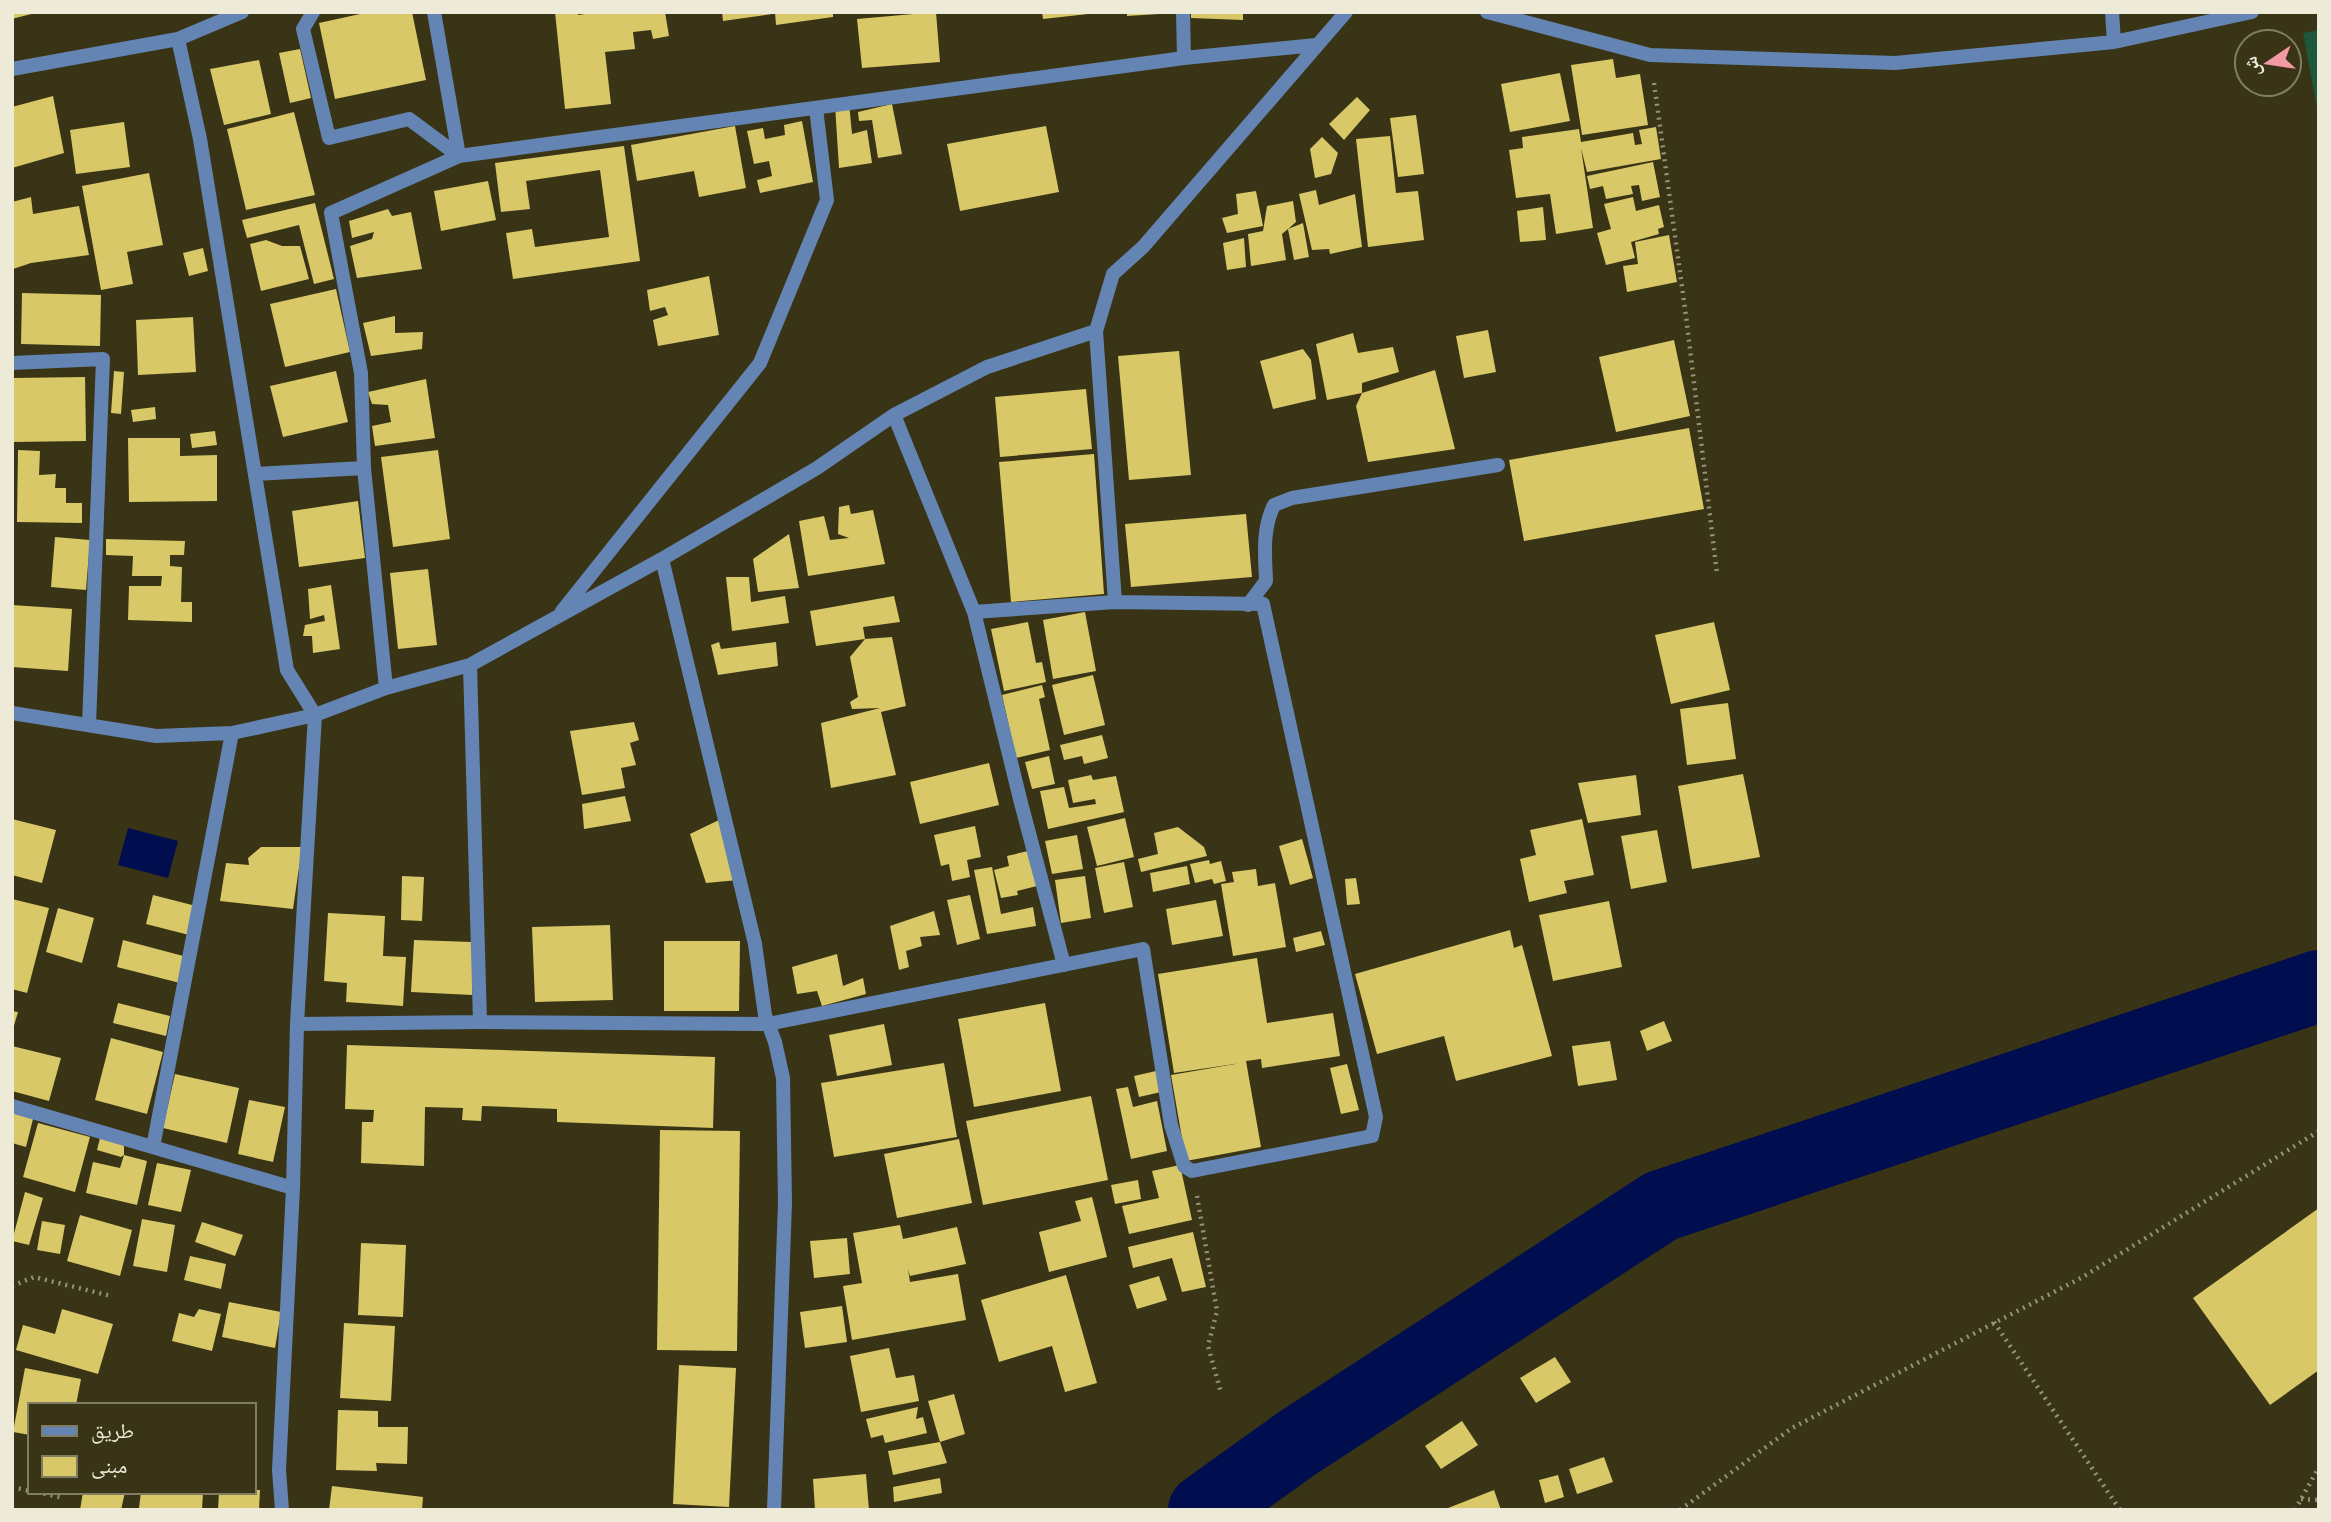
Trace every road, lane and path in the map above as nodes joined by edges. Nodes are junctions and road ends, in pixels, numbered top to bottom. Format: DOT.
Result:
graph roads {
  1 [pos="242,12"];
  2 [pos="313,12"];
  3 [pos="434,12"];
  4 [pos="1183,12"];
  5 [pos="1346,12"];
  6 [pos="1487,12"];
  7 [pos="2112,12"];
  8 [pos="2252,12"];
  9 [pos="178,39"];
  10 [pos="2114,42"];
  11 [pos="1316,45"];
  12 [pos="1650,55"];
  13 [pos="1184,58"];
  14 [pos="12,69"];
  15 [pos="816,108"];
  16 [pos="459,156"];
  17 [pos="1096,331"];
  18 [pos="12,363"];
  19 [pos="894,415"];
  20 [pos="1498,465"];
  21 [pos="364,468"];
  22 [pos="255,474"];
  23 [pos="662,559"];
  24 [pos="1717,573"];
  25 [pos="1115,602"];
  26 [pos="1248,605"];
  27 [pos="974,611"];
  28 [pos="557,617"];
  29 [pos="470,666"];
  30 [pos="386,688"];
  31 [pos="12,713"];
  32 [pos="315,715"];
  33 [pos="89,725"];
  34 [pos="232,733"];
  35 [pos="1064,965"];
  36 [pos="480,1022"];
  37 [pos="297,1024"];
  38 [pos="768,1024"];
  39 [pos="12,1106"];
  40 [pos="2319,1131"];
  41 [pos="153,1147"];
  42 [pos="1192,1171"];
  43 [pos="293,1188"];
  44 [pos="12,1286"];
  45 [pos="111,1296"];
  46 [pos="1994,1322"];
  47 [pos="1221,1393"];
  48 [pos="2319,1466"];
  49 [pos="46,1494"];
  50 [pos="63,1498"];
  51 [pos="2301,1499"];
  52 [pos="2319,1500"];
  53 [pos="282,1510"];
  54 [pos="774,1510"];
  55 [pos="1680,1510"];
  56 [pos="2120,1510"];
  57 [pos="2295,1510"];
  1 -- 9 [label="street"];
  2 -- 16 [label="street"];
  3 -- 16 [label="street"];
  4 -- 13 [label="street"];
  5 -- 11 [label="street"];
  6 -- 12 [label="street"];
  7 -- 10 [label="street"];
  8 -- 10 [label="street"];
  9 -- 14 [label="street"];
  9 -- 22 [label="street"];
  10 -- 12 [label="street"];
  11 -- 13 [label="street"];
  11 -- 17 [label="street"];
  12 -- 24 [label="path"];
  13 -- 15 [label="street"];
  15 -- 16 [label="street"];
  15 -- 28 [label="street"];
  16 -- 21 [label="street"];
  17 -- 19 [label="street"];
  17 -- 25 [label="street"];
  18 -- 33 [label="street"];
  19 -- 23 [label="street"];
  19 -- 27 [label="street"];
  20 -- 26 [label="street"];
  21 -- 22 [label="street"];
  21 -- 30 [label="street"];
  22 -- 32 [label="street"];
  23 -- 28 [label="street"];
  23 -- 38 [label="street"];
  25 -- 26 [label="street"];
  25 -- 27 [label="street"];
  26 -- 42 [label="street"];
  27 -- 35 [label="street"];
  28 -- 29 [label="street"];
  29 -- 30 [label="street"];
  29 -- 36 [label="street"];
  30 -- 32 [label="street"];
  31 -- 33 [label="street"];
  32 -- 34 [label="street"];
  32 -- 37 [label="street"];
  33 -- 34 [label="street"];
  34 -- 41 [label="street"];
  35 -- 38 [label="street"];
  35 -- 42 [label="street"];
  36 -- 37 [label="street"];
  36 -- 38 [label="street"];
  37 -- 43 [label="street"];
  38 -- 54 [label="street"];
  39 -- 41 [label="street"];
  40 -- 46 [label="path"];
  41 -- 43 [label="street"];
  42 -- 47 [label="path"];
  43 -- 53 [label="street"];
  44 -- 45 [label="path"];
  46 -- 55 [label="path"];
  46 -- 56 [label="path"];
  48 -- 51 [label="path"];
  49 -- 50 [label="path"];
  51 -- 52 [label="path"];
  51 -- 57 [label="path"];
}
